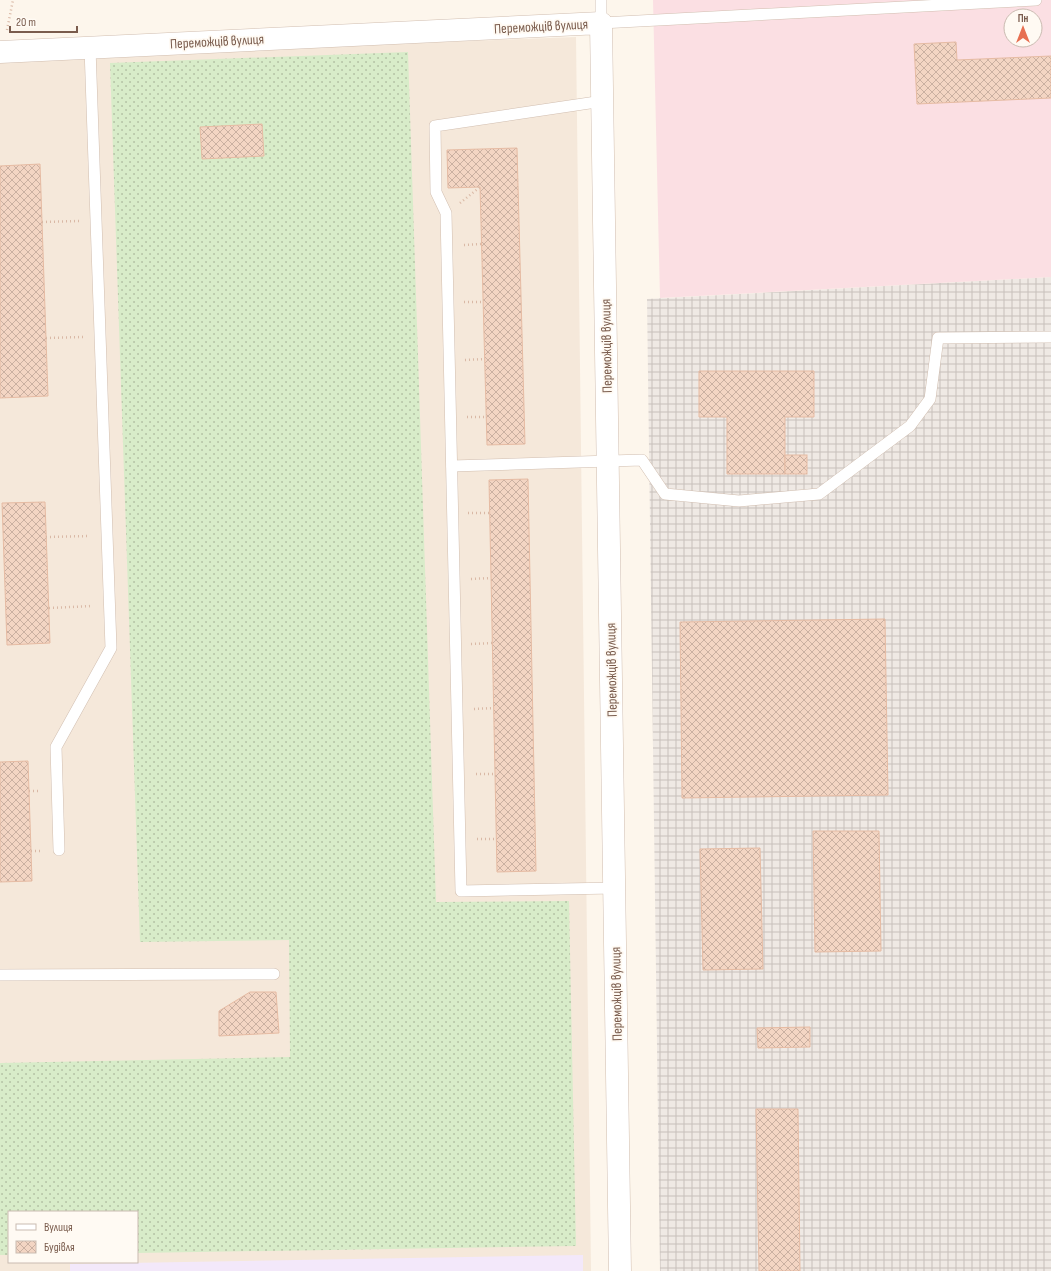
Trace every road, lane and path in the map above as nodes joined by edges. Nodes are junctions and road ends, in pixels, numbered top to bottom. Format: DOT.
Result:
graph roads {
  1 [pos="13,0"];
  2 [pos="601,0"];
  3 [pos="1036,0"];
  4 [pos="602,22"];
  5 [pos="90,48"];
  6 [pos="1,52"];
  7 [pos="602,102"];
  8 [pos="480,187"];
  9 [pos="446,213"];
  10 [pos="96,220"];
  11 [pos="42,222"];
  12 [pos="100,336"];
  13 [pos="1051,337"];
  14 [pos="46,338"];
  15 [pos="608,461"];
  16 [pos="452,466"];
  17 [pos="107,536"];
  18 [pos="46,537"];
  19 [pos="109,606"];
  20 [pos="49,608"];
  21 [pos="60,850"];
  22 [pos="615,888"];
  23 [pos="274,974"];
  24 [pos="0,975"];
  25 [pos="620,1271"];
  1 -- 6 [label="path"];
  2 -- 4 [label="lane"];
  3 -- 4 [label="lane"];
  4 -- 5 [label="street, Переможців вулиця"];
  4 -- 7 [label="street, Переможців вулиця"];
  5 -- 6 [label="street, Переможців вулиця"];
  5 -- 10 [label="lane"];
  7 -- 9 [label="lane"];
  7 -- 15 [label="street, Переможців вулиця"];
  8 -- 9 [label="path"];
  9 -- 16 [label="lane"];
  10 -- 11 [label="path"];
  10 -- 12 [label="lane"];
  12 -- 14 [label="path"];
  12 -- 17 [label="lane"];
  13 -- 15 [label="lane"];
  15 -- 16 [label="lane"];
  15 -- 22 [label="street, Переможців вулиця"];
  16 -- 22 [label="lane"];
  17 -- 18 [label="path"];
  17 -- 19 [label="lane"];
  19 -- 20 [label="path"];
  19 -- 21 [label="lane"];
  22 -- 25 [label="street, Переможців вулиця"];
  23 -- 24 [label="lane"];
}
